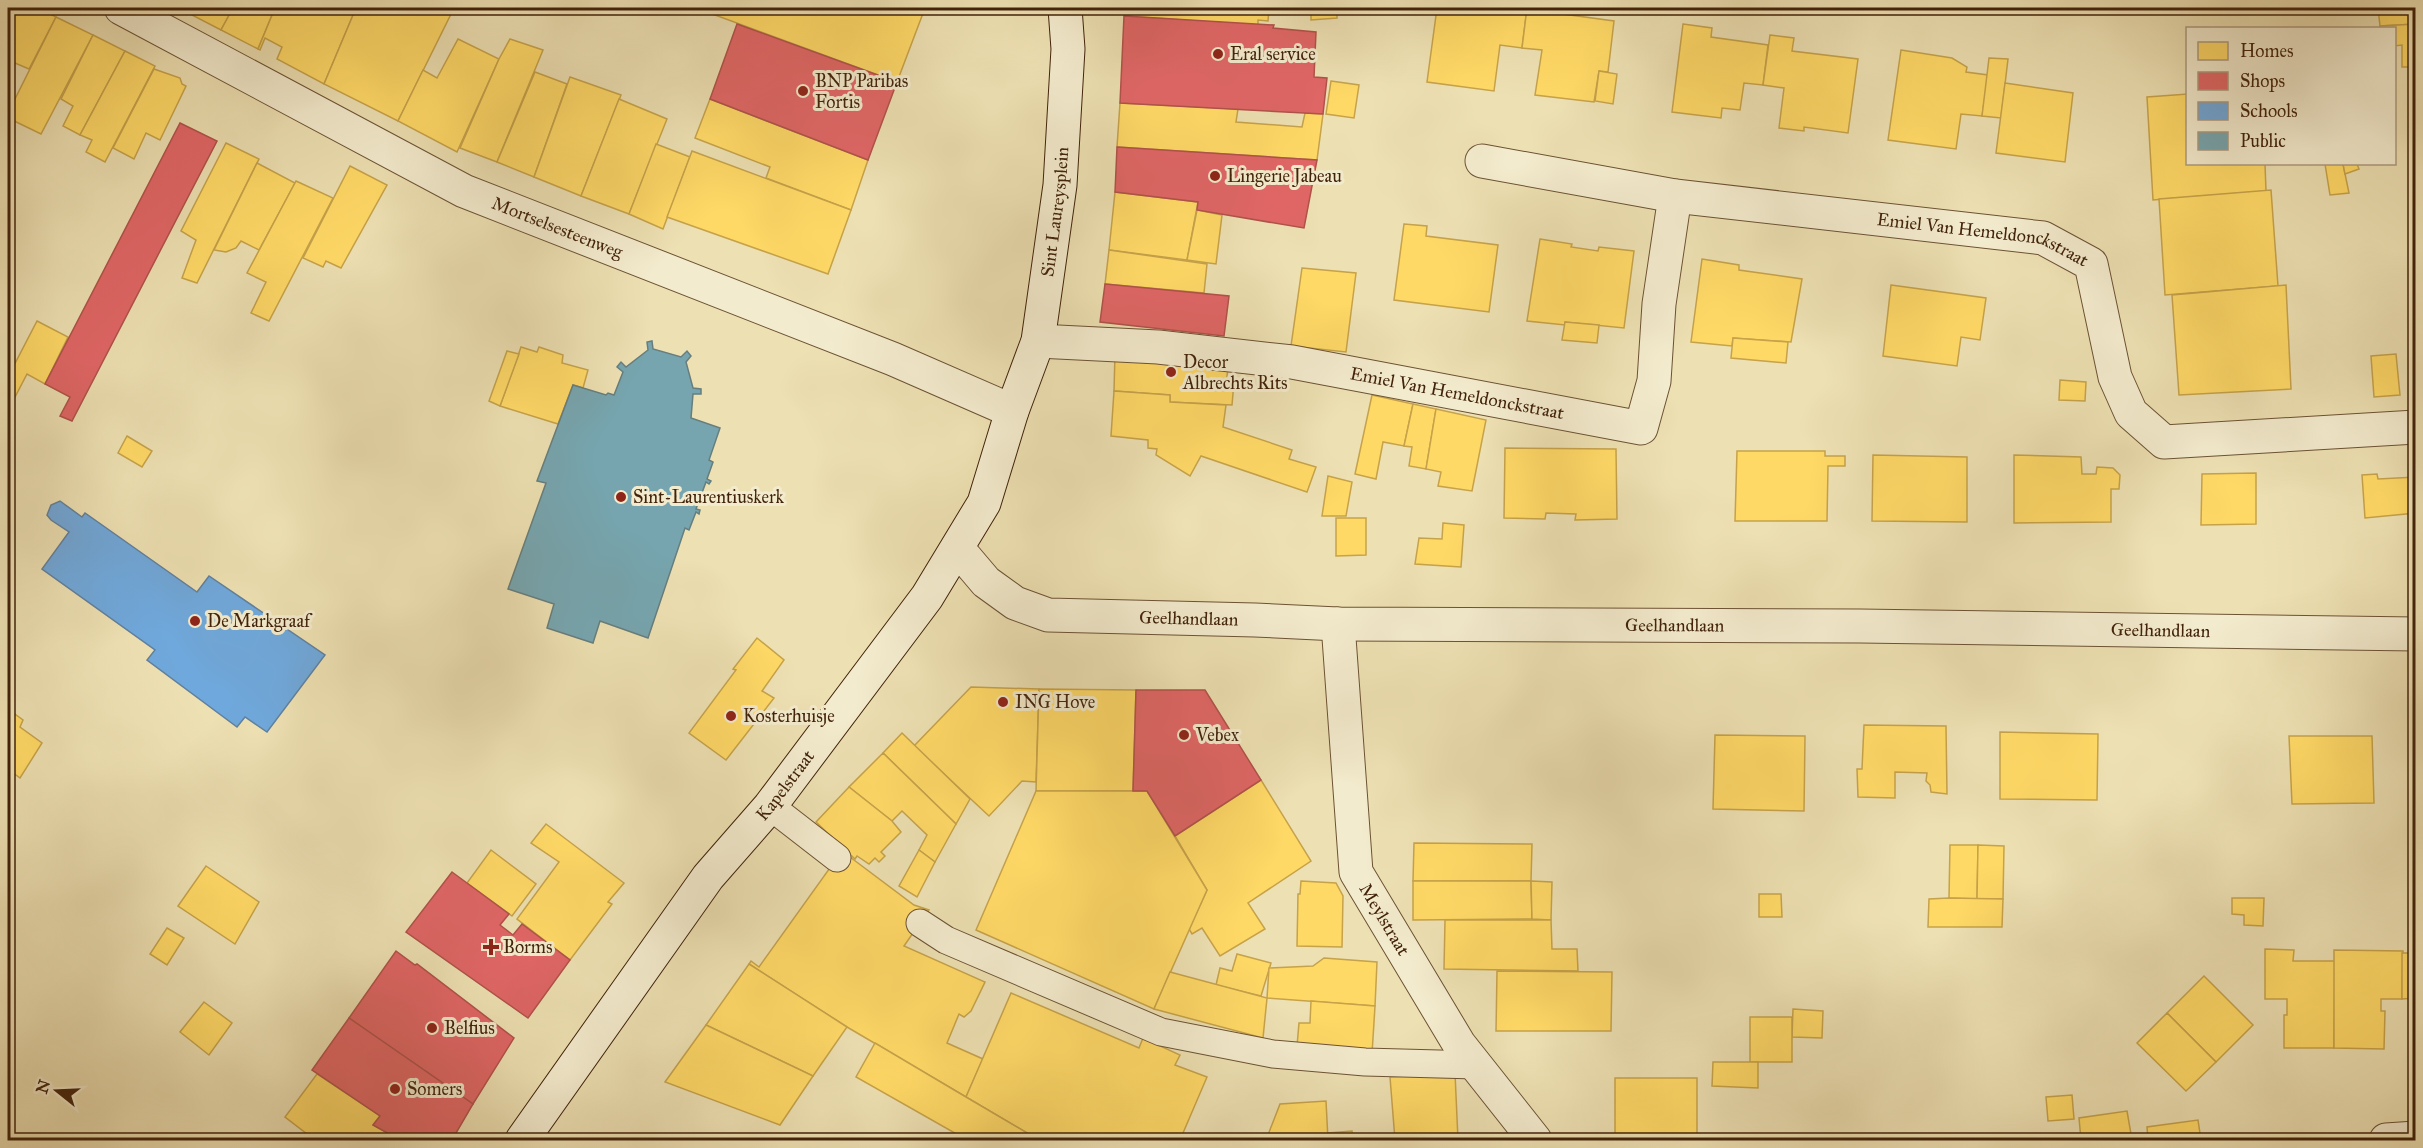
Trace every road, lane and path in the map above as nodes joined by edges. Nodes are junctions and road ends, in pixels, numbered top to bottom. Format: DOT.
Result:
graph roads {
  1 [pos="121,8"];
  2 [pos="1065,8"];
  3 [pos="1482,161"];
  4 [pos="1675,196"];
  5 [pos="1038,341"];
  6 [pos="1012,411"];
  7 [pos="2415,427"];
  8 [pos="958,549"];
  9 [pos="1338,624"];
  10 [pos="2415,634"];
  11 [pos="770,806"];
  12 [pos="837,858"];
  13 [pos="920,923"];
  14 [pos="1476,1065"];
  15 [pos="2415,1138"];
  16 [pos="522,1140"];
  17 [pos="1535,1140"];
  18 [pos="2386,1140"];
  1 -- 6 [label="street, Mortselsesteenweg"];
  2 -- 5 [label="street, Sint Laureysplein"];
  3 -- 4 [label="street, Emiel Van Hemeldonckstraat"];
  4 -- 5 [label="street, Emiel Van Hemeldonckstraat"];
  4 -- 7 [label="street, Emiel Van Hemeldonckstraat"];
  5 -- 6 [label="street, Sint Laureysplein"];
  6 -- 8 [label="street, Kapelstraat"];
  8 -- 9 [label="street, Geelhandlaan"];
  8 -- 11 [label="street, Kapelstraat"];
  9 -- 10 [label="street, Geelhandlaan"];
  9 -- 14 [label="street, Meylstraat"];
  11 -- 12 [label="lane"];
  11 -- 16 [label="street, Kapelstraat"];
  13 -- 14 [label="lane"];
  14 -- 17 [label="street, Meylstraat"];
  15 -- 18 [label="street"];
}
